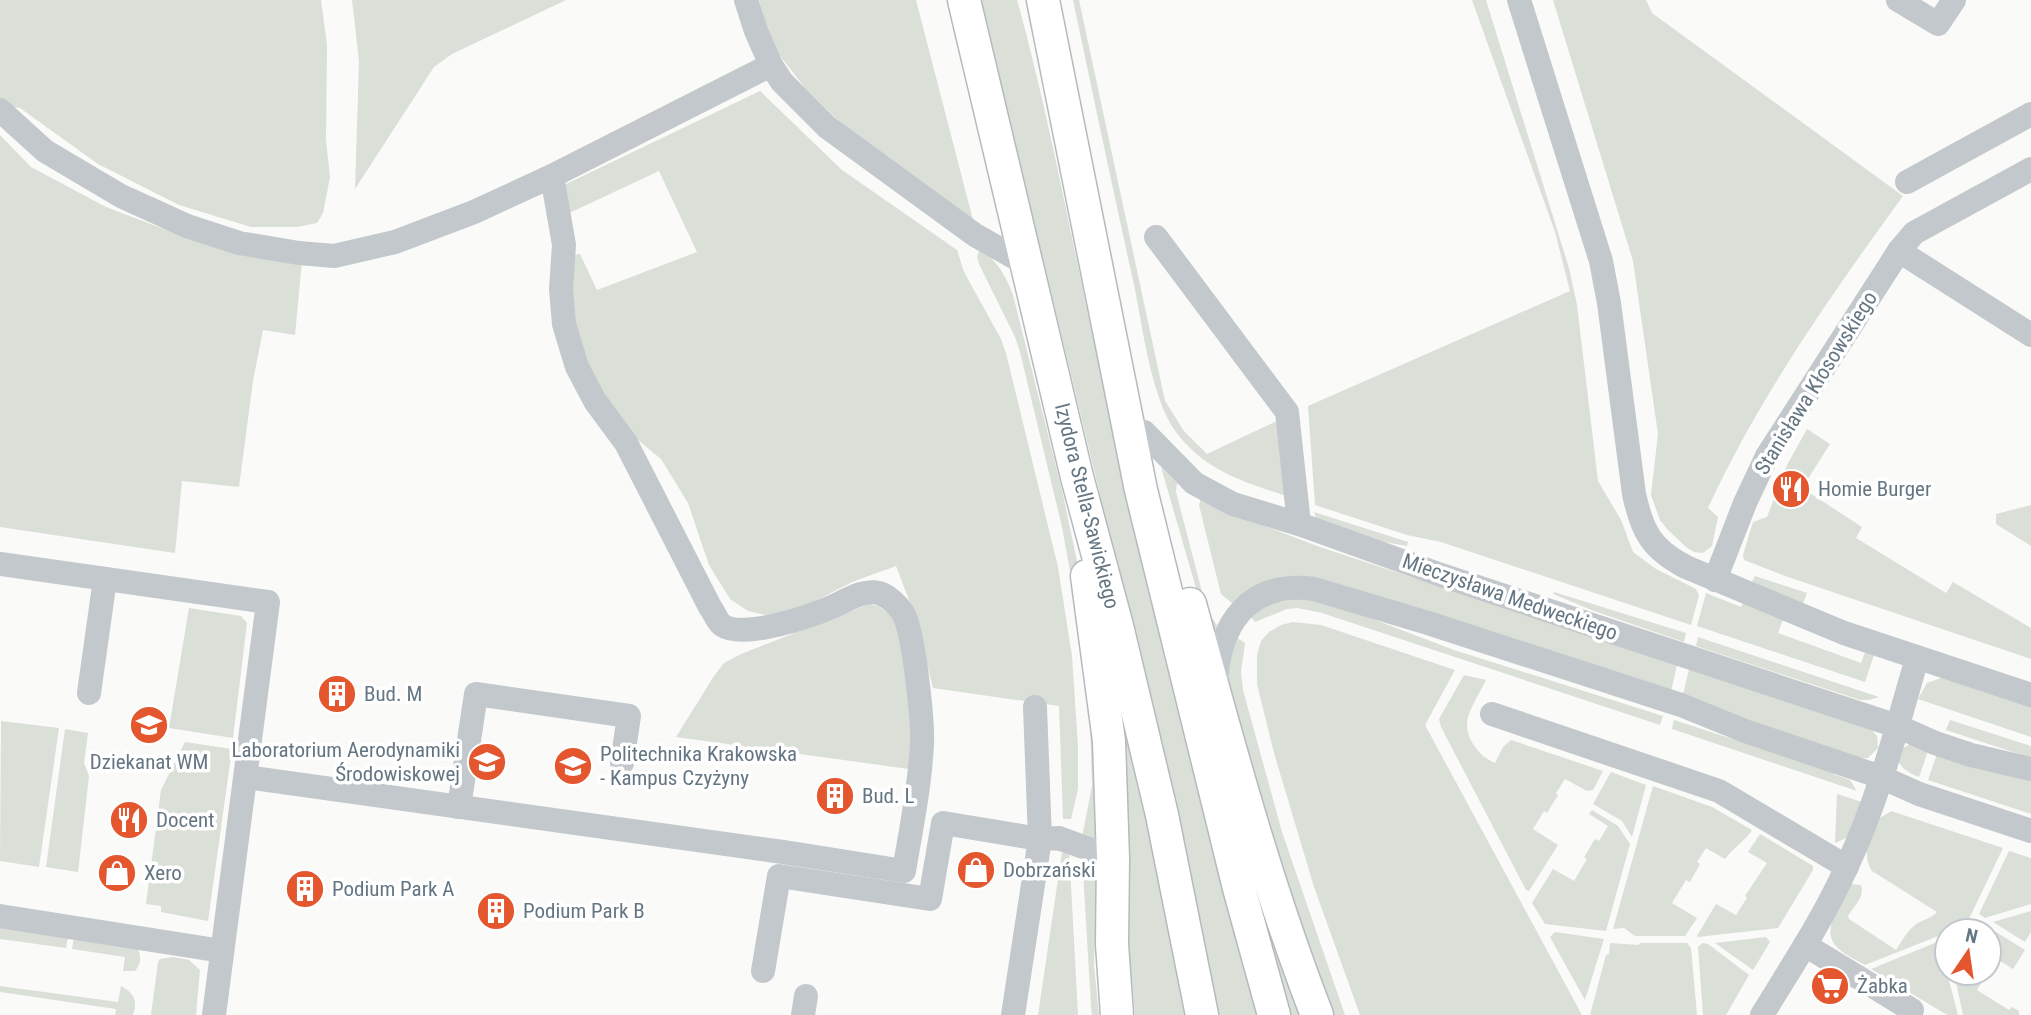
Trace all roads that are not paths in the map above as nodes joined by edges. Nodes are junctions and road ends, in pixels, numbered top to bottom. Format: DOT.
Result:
graph roads {
  1 [pos="746,0"];
  2 [pos="964,0"];
  3 [pos="1044,0"];
  4 [pos="1520,0"];
  5 [pos="1898,0"];
  6 [pos="1954,0"];
  7 [pos="771,65"];
  8 [pos="0,110"];
  9 [pos="2031,114"];
  10 [pos="2031,169"];
  11 [pos="552,176"];
  12 [pos="1908,182"];
  13 [pos="1156,237"];
  14 [pos="1899,251"];
  15 [pos="1028,265"];
  16 [pos="2031,335"];
  17 [pos="1125,401"];
  18 [pos="1144,432"];
  19 [pos="1077,477"];
  20 [pos="1299,524"];
  21 [pos="0,564"];
  22 [pos="105,579"];
  23 [pos="1715,580"];
  24 [pos="1917,658"];
  25 [pos="89,693"];
  26 [pos="2031,695"];
  27 [pos="1216,697"];
  28 [pos="1035,707"];
  29 [pos="1492,714"];
  30 [pos="1898,726"];
  31 [pos="622,763"];
  32 [pos="2031,769"];
  33 [pos="246,777"];
  34 [pos="1881,777"];
  35 [pos="460,807"];
  36 [pos="912,819"];
  37 [pos="943,823"];
  38 [pos="2031,831"];
  39 [pos="1040,839"];
  40 [pos="1113,858"];
  41 [pos="781,864"];
  42 [pos="1847,867"];
  43 [pos="0,916"];
  44 [pos="1805,945"];
  45 [pos="222,951"];
  46 [pos="763,971"];
  47 [pos="214,1015"];
  48 [pos="1013,1015"];
  49 [pos="1117,1015"];
  50 [pos="1202,1015"];
  51 [pos="1274,1015"];
  52 [pos="1317,1015"];
  53 [pos="1762,1015"];
  54 [pos="1909,1015"];
  1 -- 7 [label="street"];
  2 -- 15 [label="main road, Izydora Stella-Sawickiego"];
  3 -- 17 [label="main road"];
  4 -- 23 [label="street"];
  5 -- 6 [label="street"];
  7 -- 11 [label="street"];
  7 -- 15 [label="street"];
  8 -- 11 [label="street"];
  9 -- 12 [label="street"];
  10 -- 14 [label="street, Stanisława Kłosowskiego"];
  11 -- 36 [label="street"];
  13 -- 20 [label="street"];
  14 -- 16 [label="street"];
  14 -- 23 [label="street, Stanisława Kłosowskiego"];
  15 -- 19 [label="main road, Izydora Stella-Sawickiego"];
  17 -- 18 [label="main road"];
  17 -- 51 [label="main road"];
  18 -- 20 [label="street, Mieczysława Medweckiego"];
  18 -- 27 [label="main road"];
  19 -- 40 [label="main road"];
  19 -- 50 [label="main road, Izydora Stella-Sawickiego"];
  20 -- 30 [label="street, Mieczysława Medweckiego"];
  21 -- 22 [label="street"];
  22 -- 25 [label="street"];
  22 -- 33 [label="street"];
  23 -- 24 [label="street"];
  24 -- 26 [label="street"];
  24 -- 30 [label="street"];
  27 -- 34 [label="street"];
  27 -- 52 [label="main road"];
  28 -- 39 [label="street"];
  29 -- 42 [label="street"];
  30 -- 32 [label="street, Mieczysława Medweckiego"];
  30 -- 34 [label="street"];
  31 -- 35 [label="street"];
  33 -- 35 [label="street"];
  33 -- 45 [label="street"];
  34 -- 38 [label="street"];
  34 -- 42 [label="street"];
  35 -- 41 [label="street"];
  36 -- 37 [label="street"];
  36 -- 41 [label="street"];
  37 -- 39 [label="street"];
  37 -- 41 [label="street"];
  39 -- 40 [label="street"];
  39 -- 48 [label="street"];
  40 -- 49 [label="main road"];
  41 -- 46 [label="street"];
  42 -- 44 [label="street"];
  43 -- 45 [label="street"];
  44 -- 53 [label="street"];
  44 -- 54 [label="street"];
  45 -- 47 [label="street"];
}
